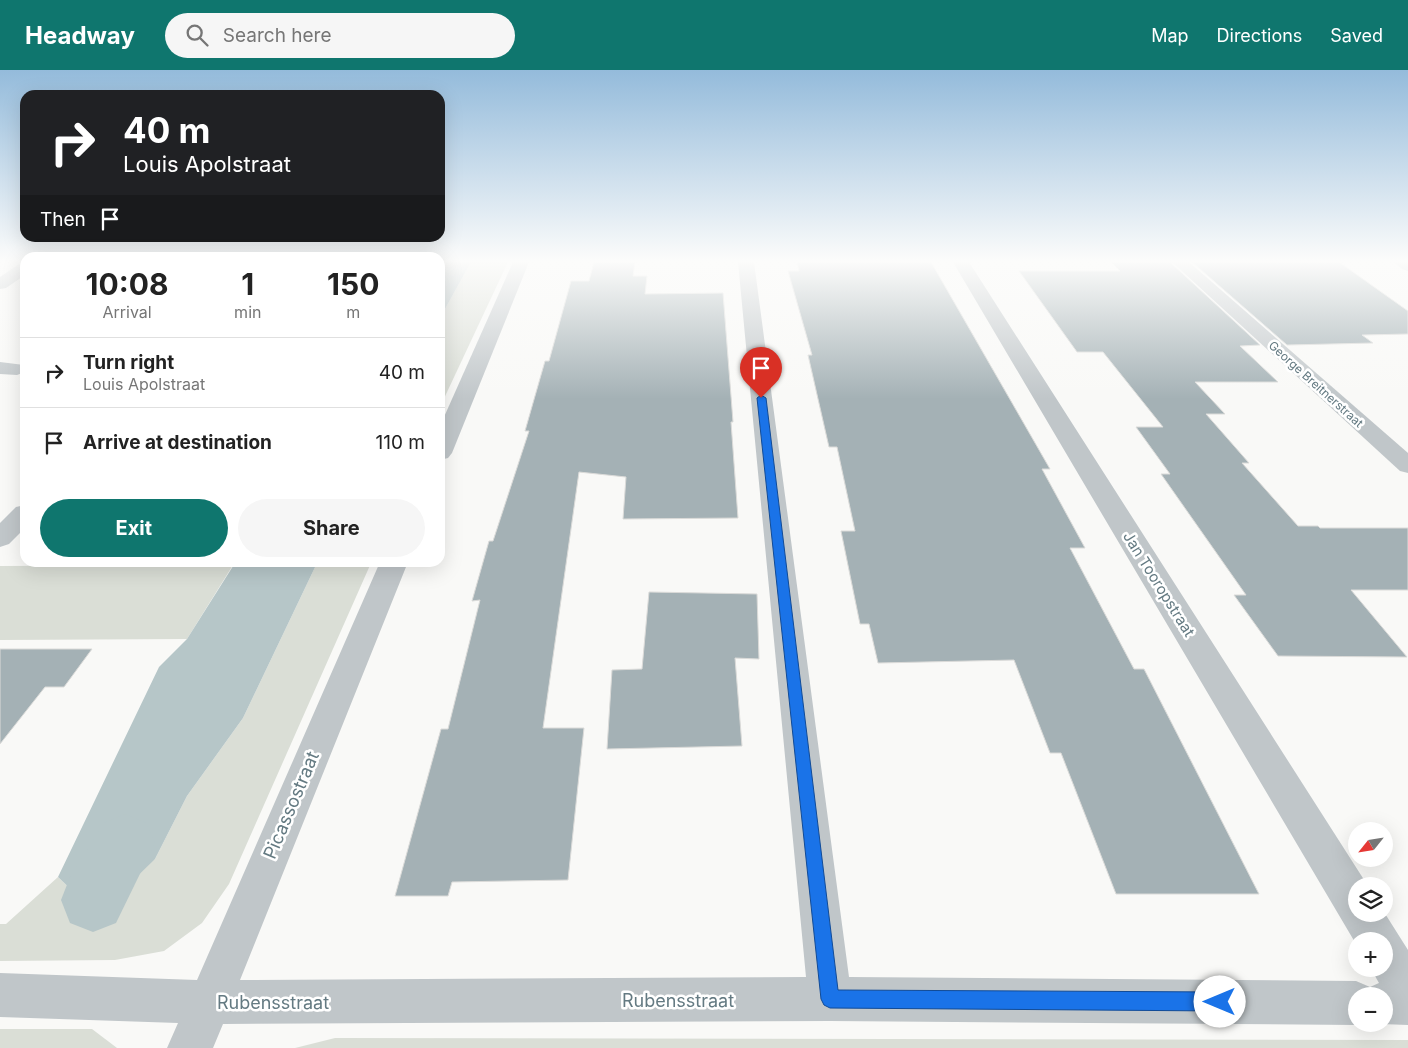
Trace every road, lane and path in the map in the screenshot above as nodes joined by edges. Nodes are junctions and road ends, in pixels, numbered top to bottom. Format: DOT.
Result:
graph roads {
  1 [pos="502,308"];
  2 [pos="751,308"];
  3 [pos="989,308"];
  4 [pos="1231,308"];
  5 [pos="445,441"];
  6 [pos="1408,466"];
  7 [pos="20,518"];
  8 [pos="0,538"];
  9 [pos="392,567"];
  10 [pos="1348,893"];
  11 [pos="1393,965"];
  12 [pos="1408,990"];
  13 [pos="0,995"];
  14 [pos="830,999"];
  15 [pos="208,1002"];
  16 [pos="1348,1003"];
  17 [pos="1393,1003"];
  18 [pos="1408,1003"];
  19 [pos="190,1048"];
  1 -- 5 [label="street"];
  2 -- 14 [label="street"];
  3 -- 10 [label="street, Jan Tooropstraat"];
  4 -- 6 [label="street, George Breitnerstraat"];
  7 -- 8 [label="street"];
  9 -- 15 [label="street, Picassostraat"];
  11 -- 12 [label="street"];
  13 -- 15 [label="street, Rubensstraat"];
  14 -- 15 [label="street, Rubensstraat"];
  14 -- 16 [label="street, Rubensstraat"];
  15 -- 19 [label="street, Picassostraat"];
  17 -- 18 [label="street"];
}
